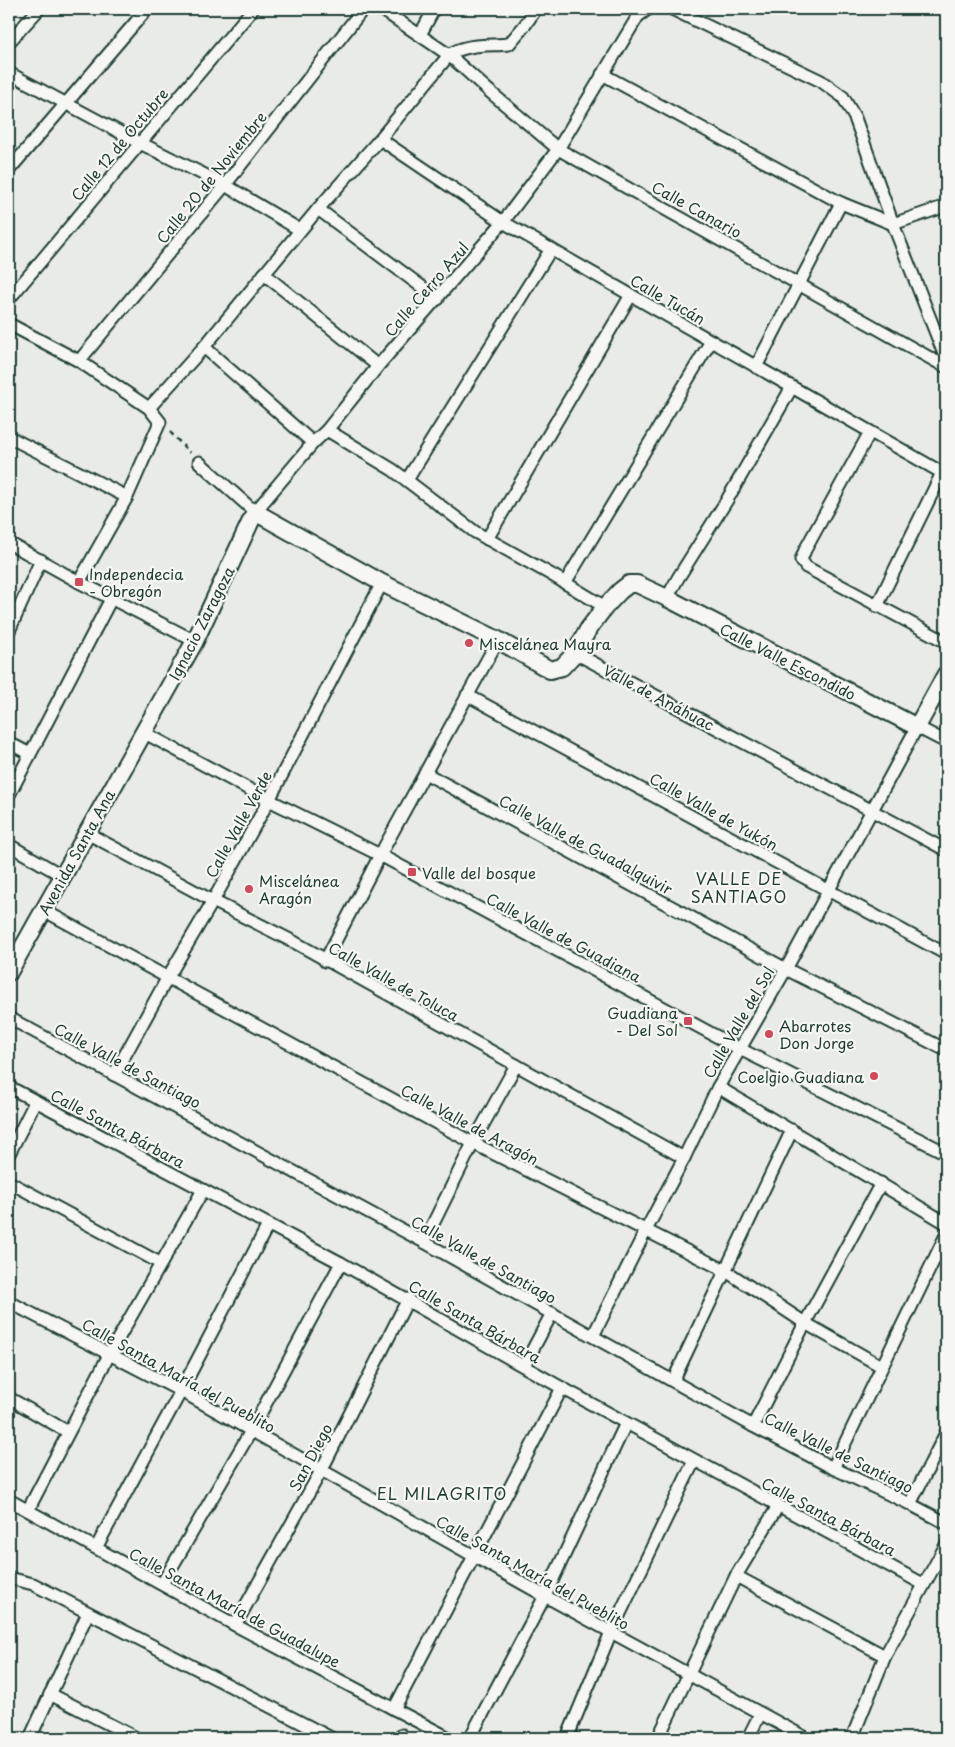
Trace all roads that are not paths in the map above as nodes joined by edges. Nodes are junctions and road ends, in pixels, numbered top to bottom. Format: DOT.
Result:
graph roads {
  1 [pos="39,9"];
  2 [pos="147,9"];
  3 [pos="253,9"];
  4 [pos="363,9"];
  5 [pos="381,9"];
  6 [pos="434,9"];
  7 [pos="536,9"];
  8 [pos="648,9"];
  9 [pos="672,9"];
  10 [pos="420,35"];
  11 [pos="9,42"];
  12 [pos="449,55"];
  13 [pos="9,73"];
  14 [pos="602,74"];
  15 [pos="66,103"];
  16 [pos="380,139"];
  17 [pos="140,143"];
  18 [pos="558,149"];
  19 [pos="9,170"];
  20 [pos="226,185"];
  21 [pos="840,203"];
  22 [pos="946,206"];
  23 [pos="318,209"];
  24 [pos="503,222"];
  25 [pos="893,224"];
  26 [pos="300,230"];
  27 [pos="551,249"];
  28 [pos="264,274"];
  29 [pos="798,283"];
  30 [pos="631,295"];
  31 [pos="9,299"];
  32 [pos="438,299"];
  33 [pos="9,324"];
  34 [pos="711,341"];
  35 [pos="204,347"];
  36 [pos="946,359"];
  37 [pos="79,361"];
  38 [pos="378,366"];
  39 [pos="756,367"];
  40 [pos="946,367"];
  41 [pos="792,387"];
  42 [pos="149,408"];
  43 [pos="327,430"];
  44 [pos="870,432"];
  45 [pos="9,437"];
  46 [pos="313,443"];
  47 [pos="199,462"];
  48 [pos="944,474"];
  49 [pos="407,480"];
  50 [pos="127,497"];
  51 [pos="255,512"];
  52 [pos="487,539"];
  53 [pos="9,544"];
  54 [pos="41,560"];
  55 [pos="79,582"];
  56 [pos="565,582"];
  57 [pos="382,583"];
  58 [pos="112,597"];
  59 [pos="667,598"];
  60 [pos="877,606"];
  61 [pos="605,607"];
  62 [pos="9,631"];
  63 [pos="195,640"];
  64 [pos="498,640"];
  65 [pos="946,642"];
  66 [pos="576,653"];
  67 [pos="946,674"];
  68 [pos="468,695"];
  69 [pos="917,727"];
  70 [pos="143,732"];
  71 [pos="946,742"];
  72 [pos="9,744"];
  73 [pos="30,754"];
  74 [pos="425,773"];
  75 [pos="9,795"];
  76 [pos="269,800"];
  77 [pos="872,810"];
  78 [pos="87,833"];
  79 [pos="9,845"];
  80 [pos="946,850"];
  81 [pos="380,855"];
  82 [pos="63,876"];
  83 [pos="829,891"];
  84 [pos="213,902"];
  85 [pos="43,910"];
  86 [pos="13,953"];
  87 [pos="946,954"];
  88 [pos="325,961"];
  89 [pos="786,969"];
  90 [pos="9,972"];
  91 [pos="168,977"];
  92 [pos="9,1018"];
  93 [pos="740,1050"];
  94 [pos="946,1050"];
  95 [pos="516,1065"];
  96 [pos="114,1075"];
  97 [pos="9,1087"];
  98 [pos="718,1087"];
  99 [pos="35,1102"];
  100 [pos="792,1130"];
  101 [pos="472,1143"];
  102 [pos="946,1153"];
  103 [pos="9,1154"];
  104 [pos="684,1158"];
  105 [pos="9,1182"];
  106 [pos="881,1183"];
  107 [pos="203,1190"];
  108 [pos="946,1223"];
  109 [pos="268,1224"];
  110 [pos="645,1232"];
  111 [pos="946,1235"];
  112 [pos="424,1242"];
  113 [pos="160,1263"];
  114 [pos="341,1263"];
  115 [pos="726,1272"];
  116 [pos="408,1299"];
  117 [pos="9,1302"];
  118 [pos="552,1313"];
  119 [pos="806,1323"];
  120 [pos="594,1336"];
  121 [pos="110,1354"];
  122 [pos="524,1366"];
  123 [pos="881,1366"];
  124 [pos="673,1381"];
  125 [pos="562,1388"];
  126 [pos="181,1392"];
  127 [pos="9,1398"];
  128 [pos="626,1424"];
  129 [pos="753,1426"];
  130 [pos="251,1431"];
  131 [pos="68,1432"];
  132 [pos="946,1433"];
  133 [pos="694,1460"];
  134 [pos="833,1468"];
  135 [pos="320,1471"];
  136 [pos="9,1500"];
  137 [pos="910,1504"];
  138 [pos="778,1506"];
  139 [pos="28,1510"];
  140 [pos="946,1523"];
  141 [pos="946,1545"];
  142 [pos="96,1548"];
  143 [pos="474,1557"];
  144 [pos="736,1576"];
  145 [pos="9,1578"];
  146 [pos="162,1584"];
  147 [pos="923,1584"];
  148 [pos="545,1596"];
  149 [pos="88,1614"];
  150 [pos="235,1625"];
  151 [pos="611,1632"];
  152 [pos="885,1656"];
  153 [pos="690,1674"];
  154 [pos="50,1694"];
  155 [pos="394,1708"];
  156 [pos="760,1714"];
  157 [pos="30,1738"];
  158 [pos="136,1738"];
  159 [pos="331,1738"];
  160 [pos="448,1738"];
  161 [pos="470,1738"];
  162 [pos="567,1738"];
  163 [pos="658,1738"];
  164 [pos="748,1738"];
  165 [pos="806,1738"];
  166 [pos="852,1738"];
  1 -- 11 [label="street"];
  2 -- 15 [label="street"];
  3 -- 17 [label="street, Calle 12 de Octubre"];
  4 -- 20 [label="street, Calle 20 de Noviembre"];
  5 -- 10 [label="street, Calle Canario"];
  6 -- 10 [label="street"];
  7 -- 12 [label="street"];
  8 -- 14 [label="street, Calle Cerro Azul"];
  9 -- 25 [label="street"];
  10 -- 12 [label="street, Calle Canario"];
  12 -- 16 [label="street"];
  12 -- 18 [label="street, Calle Canario"];
  13 -- 15 [label="street"];
  14 -- 18 [label="street, Calle Cerro Azul"];
  14 -- 21 [label="street"];
  15 -- 17 [label="street"];
  15 -- 19 [label="street"];
  16 -- 23 [label="street"];
  16 -- 24 [label="street, Calle Tucán"];
  17 -- 20 [label="street"];
  17 -- 31 [label="street, Calle 12 de Octubre"];
  18 -- 24 [label="street, Calle Cerro Azul"];
  18 -- 29 [label="street, Calle Canario"];
  20 -- 26 [label="street"];
  20 -- 37 [label="street, Calle 20 de Noviembre"];
  21 -- 25 [label="street"];
  21 -- 29 [label="street"];
  22 -- 25 [label="street"];
  23 -- 26 [label="street"];
  23 -- 32 [label="street"];
  24 -- 27 [label="street, Calle Tucán"];
  24 -- 32 [label="street, Calle Cerro Azul"];
  25 -- 36 [label="street"];
  26 -- 28 [label="street"];
  27 -- 30 [label="street, Calle Tucán"];
  27 -- 49 [label="street"];
  28 -- 35 [label="street"];
  28 -- 38 [label="street"];
  29 -- 39 [label="street"];
  29 -- 40 [label="street, Calle Canario"];
  30 -- 34 [label="street, Calle Tucán"];
  30 -- 52 [label="street"];
  32 -- 38 [label="street, Calle Cerro Azul"];
  33 -- 37 [label="street"];
  34 -- 39 [label="street, Calle Tucán"];
  34 -- 56 [label="street"];
  35 -- 42 [label="street"];
  35 -- 46 [label="street"];
  37 -- 42 [label="street"];
  38 -- 43 [label="street, Calle Cerro Azul"];
  39 -- 41 [label="street, Calle Tucán"];
  41 -- 44 [label="street, Calle Tucán"];
  41 -- 59 [label="street"];
  42 -- 50 [label="street"];
  43 -- 46 [label="street, Calle Cerro Azul"];
  43 -- 49 [label="street"];
  44 -- 48 [label="street, Calle Tucán"];
  44 -- 60 [label="street"];
  45 -- 50 [label="street"];
  46 -- 51 [label="street, Calle Cerro Azul"];
  47 -- 51 [label="street"];
  48 -- 60 [label="street"];
  49 -- 52 [label="street"];
  50 -- 55 [label="street"];
  51 -- 57 [label="street"];
  51 -- 63 [label="street, Ignacio Zaragoza"];
  52 -- 56 [label="street"];
  53 -- 54 [label="street"];
  54 -- 55 [label="street"];
  54 -- 62 [label="street"];
  55 -- 58 [label="street"];
  56 -- 61 [label="street"];
  57 -- 64 [label="street"];
  57 -- 76 [label="street, Calle Valle Verde"];
  58 -- 63 [label="street"];
  58 -- 73 [label="street"];
  59 -- 61 [label="street, Calle Valle Escondido"];
  59 -- 69 [label="street, Calle Valle Escondido"];
  60 -- 65 [label="street"];
  61 -- 66 [label="street"];
  63 -- 70 [label="street, Ignacio Zaragoza"];
  64 -- 66 [label="street"];
  64 -- 68 [label="street"];
  66 -- 77 [label="street, Valle de Anáhuac"];
  67 -- 69 [label="street"];
  68 -- 74 [label="street"];
  68 -- 83 [label="street, Calle Valle de Yukón"];
  69 -- 71 [label="street, Calle Valle Escondido"];
  69 -- 77 [label="street, Calle Valle del Sol"];
  70 -- 76 [label="street, Calle Valle de Guadiana"];
  70 -- 78 [label="street, Avenida Santa Ana"];
  72 -- 73 [label="street"];
  73 -- 75 [label="street"];
  74 -- 81 [label="street"];
  74 -- 89 [label="street, Calle Valle de Guadalquivir"];
  76 -- 81 [label="street, Calle Valle de Guadiana"];
  76 -- 84 [label="street, Calle Valle Verde"];
  77 -- 80 [label="street, Valle de Anáhuac"];
  77 -- 83 [label="street, Calle Valle del Sol"];
  78 -- 82 [label="street, Avenida Santa Ana"];
  78 -- 84 [label="street, Calle Valle de Toluca"];
  79 -- 82 [label="street"];
  81 -- 88 [label="street"];
  81 -- 93 [label="street, Calle Valle de Guadiana"];
  82 -- 85 [label="street, Avenida Santa Ana"];
  83 -- 87 [label="street, Calle Valle de Yukón"];
  83 -- 89 [label="street, Calle Valle del Sol"];
  84 -- 88 [label="street, Calle Valle de Toluca"];
  84 -- 91 [label="street, Calle Valle Verde"];
  85 -- 86 [label="street, Avenida Santa Ana"];
  85 -- 91 [label="street, Calle Valle de Aragón"];
  86 -- 90 [label="street, Avenida Santa Ana"];
  88 -- 95 [label="street, Calle Valle de Toluca"];
  89 -- 93 [label="street, Calle Valle del Sol"];
  89 -- 94 [label="street, Calle Valle de Guadalquivir"];
  91 -- 96 [label="street, Calle Valle Verde"];
  91 -- 101 [label="street, Calle Valle de Aragón"];
  92 -- 96 [label="street, Calle Valle de Santiago"];
  93 -- 98 [label="street, Calle Valle del Sol"];
  93 -- 102 [label="street, Calle Valle de Guadiana"];
  95 -- 101 [label="street"];
  95 -- 104 [label="street, Calle Valle de Toluca"];
  96 -- 112 [label="street, Calle Valle de Santiago"];
  97 -- 99 [label="street, Calle Santa Bárbara"];
  98 -- 100 [label="street"];
  98 -- 104 [label="street, Calle Valle del Sol"];
  99 -- 103 [label="street"];
  99 -- 107 [label="street, Calle Santa Bárbara"];
  100 -- 106 [label="street"];
  100 -- 115 [label="street"];
  101 -- 110 [label="street, Calle Valle de Aragón"];
  101 -- 112 [label="street"];
  104 -- 110 [label="street, Calle Valle del Sol"];
  105 -- 113 [label="street"];
  106 -- 108 [label="street"];
  106 -- 119 [label="street"];
  107 -- 109 [label="street, Calle Santa Bárbara"];
  107 -- 113 [label="street"];
  109 -- 114 [label="street, Calle Santa Bárbara"];
  109 -- 126 [label="street"];
  110 -- 115 [label="street, Calle Valle de Aragón"];
  110 -- 120 [label="street, Calle Valle del Sol"];
  111 -- 123 [label="street"];
  112 -- 118 [label="street, Calle Valle de Santiago"];
  113 -- 121 [label="street"];
  114 -- 116 [label="street, Calle Santa Bárbara"];
  114 -- 130 [label="street"];
  115 -- 119 [label="street, Calle Valle de Aragón"];
  115 -- 124 [label="street"];
  116 -- 122 [label="street, Calle Santa Bárbara"];
  116 -- 135 [label="street, San Diego"];
  117 -- 121 [label="street, Calle Santa María del Pueblito"];
  118 -- 120 [label="street, Calle Valle de Santiago"];
  118 -- 122 [label="street"];
  119 -- 123 [label="street, Calle Valle de Aragón"];
  119 -- 129 [label="street"];
  120 -- 124 [label="street, Calle Valle de Santiago"];
  121 -- 126 [label="street, Calle Santa María del Pueblito"];
  121 -- 131 [label="street"];
  122 -- 125 [label="street, Calle Santa Bárbara"];
  123 -- 134 [label="street"];
  124 -- 129 [label="street, Calle Valle de Santiago"];
  125 -- 128 [label="street, Calle Santa Bárbara"];
  125 -- 143 [label="street"];
  126 -- 130 [label="street, Calle Santa María del Pueblito"];
  126 -- 142 [label="street"];
  127 -- 131 [label="street"];
  128 -- 133 [label="street, Calle Santa Bárbara"];
  128 -- 148 [label="street"];
  129 -- 134 [label="street, Calle Valle de Santiago"];
  130 -- 135 [label="street, Calle Santa María del Pueblito"];
  130 -- 146 [label="street"];
  131 -- 139 [label="street"];
  132 -- 137 [label="street"];
  133 -- 138 [label="street, Calle Santa Bárbara"];
  133 -- 151 [label="street"];
  134 -- 137 [label="street, Calle Valle de Santiago"];
  135 -- 143 [label="street, Calle Santa María del Pueblito"];
  135 -- 150 [label="street, San Diego"];
  136 -- 139 [label="street, Calle Santa María de Guadalupe"];
  137 -- 140 [label="street, Calle Valle de Santiago"];
  138 -- 144 [label="street"];
  138 -- 147 [label="street, Calle Santa Bárbara"];
  139 -- 142 [label="street, Calle Santa María de Guadalupe"];
  141 -- 147 [label="street"];
  142 -- 146 [label="street, Calle Santa María de Guadalupe"];
  143 -- 148 [label="street, Calle Santa María del Pueblito"];
  143 -- 155 [label="street"];
  144 -- 152 [label="street"];
  144 -- 153 [label="street"];
  145 -- 149 [label="street"];
  146 -- 150 [label="street, Calle Santa María de Guadalupe"];
  147 -- 152 [label="street"];
  148 -- 151 [label="street, Calle Santa María del Pueblito"];
  148 -- 161 [label="street"];
  149 -- 154 [label="street"];
  149 -- 159 [label="street"];
  150 -- 155 [label="street, Calle Santa María de Guadalupe"];
  151 -- 153 [label="street, Calle Santa María del Pueblito"];
  151 -- 162 [label="street"];
  152 -- 166 [label="street"];
  153 -- 156 [label="street, Calle Santa María del Pueblito"];
  153 -- 163 [label="street"];
  154 -- 157 [label="street"];
  154 -- 158 [label="street"];
  155 -- 160 [label="street, Calle Santa María de Guadalupe"];
  156 -- 164 [label="street"];
  156 -- 165 [label="street, Calle Santa María del Pueblito"];
}
